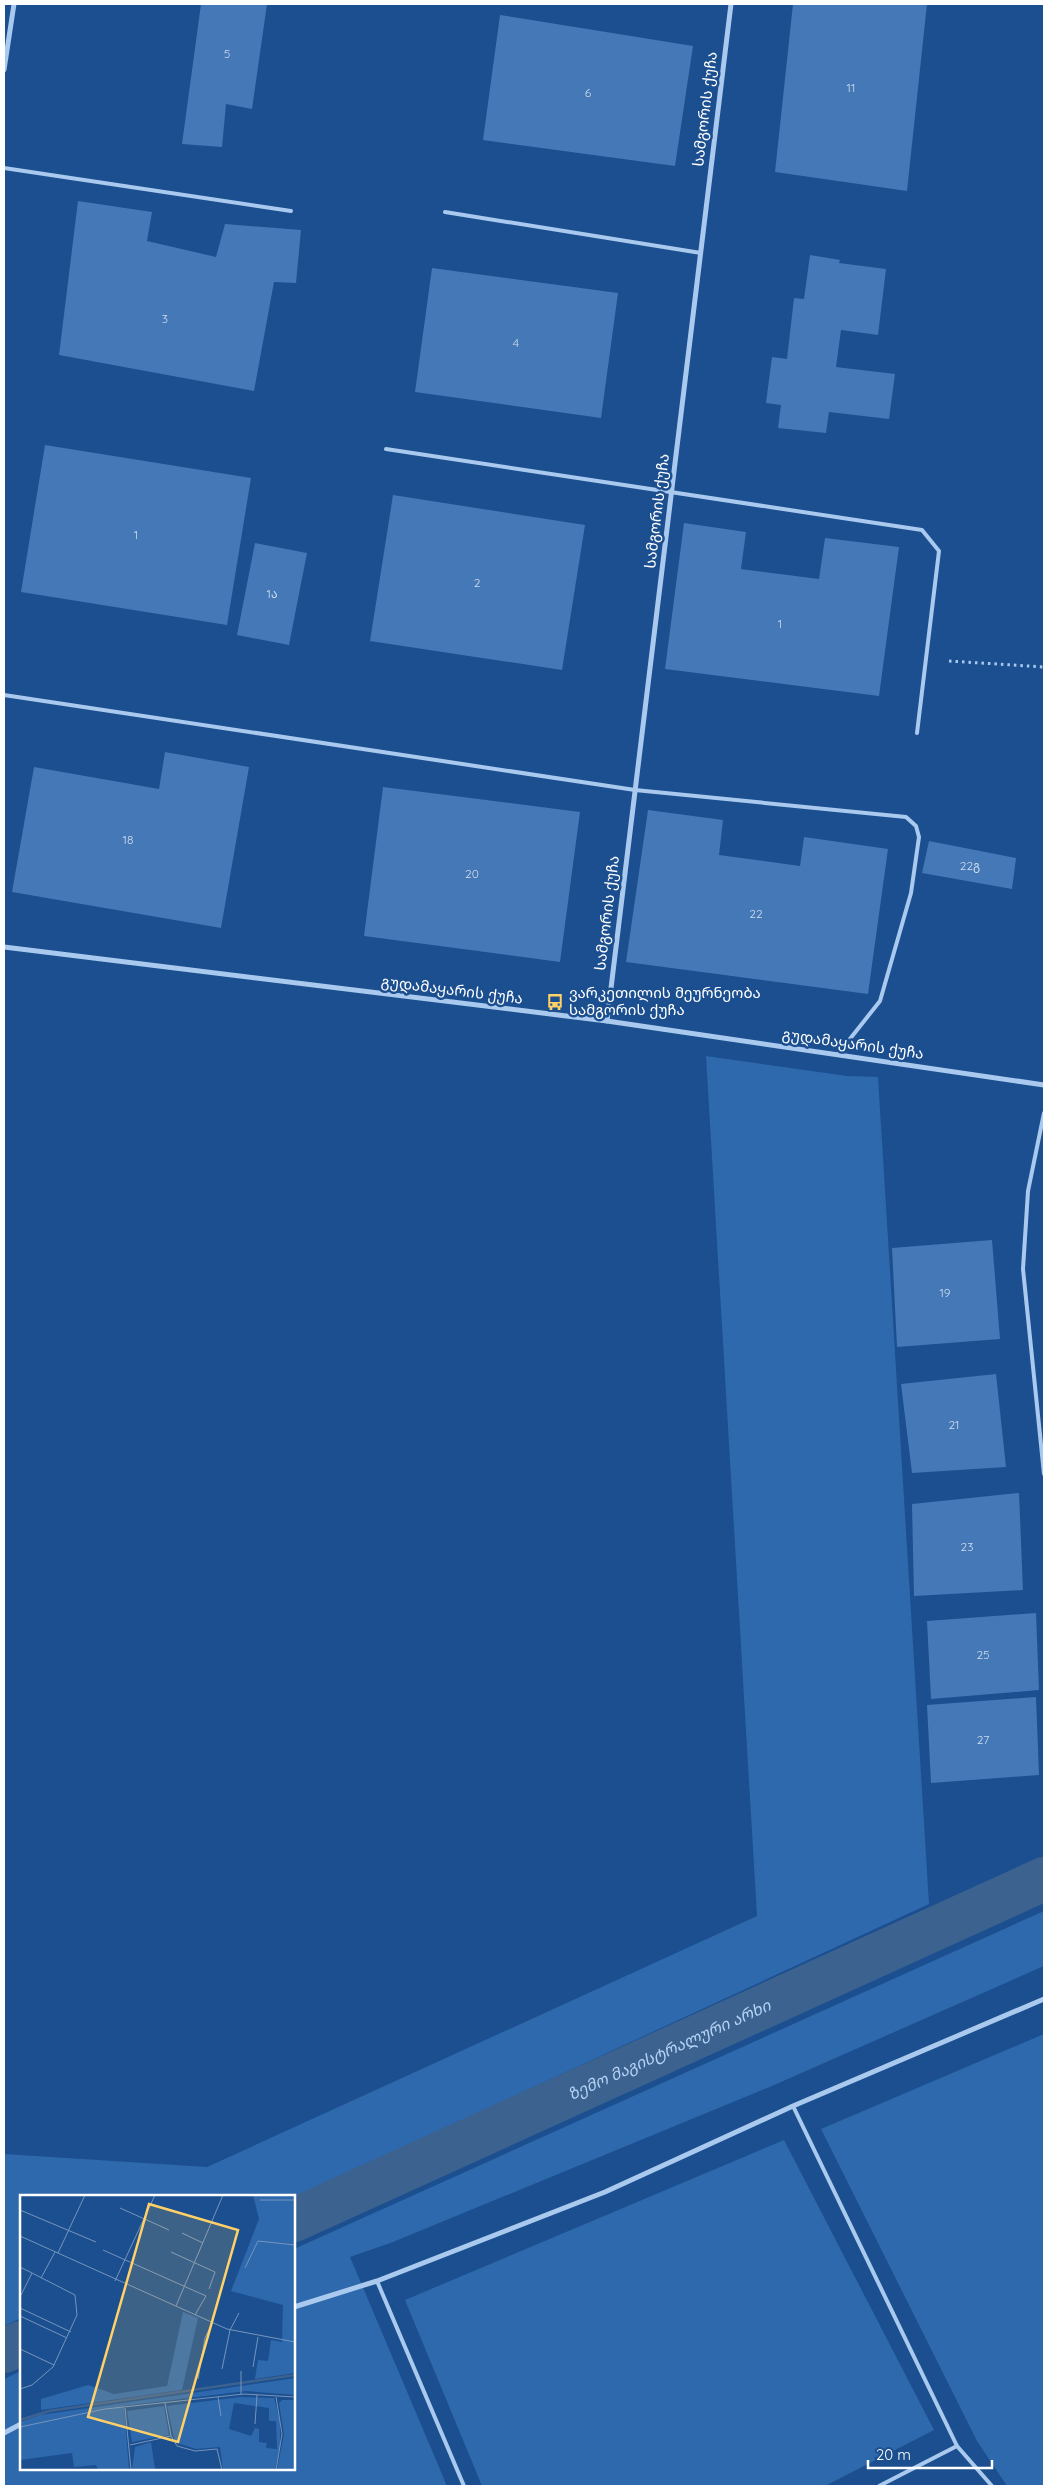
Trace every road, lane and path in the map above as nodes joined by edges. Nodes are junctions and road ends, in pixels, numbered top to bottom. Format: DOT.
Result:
graph roads {
  1 [pos="14,4"];
  2 [pos="730,4"];
  3 [pos="4,70"];
  4 [pos="4,168"];
  5 [pos="292,211"];
  6 [pos="445,212"];
  7 [pos="701,253"];
  8 [pos="386,449"];
  9 [pos="672,492"];
  10 [pos="926,659"];
  11 [pos="1044,667"];
  12 [pos="4,695"];
  13 [pos="917,733"];
  14 [pos="635,790"];
  15 [pos="4,947"];
  16 [pos="607,1021"];
  17 [pos="838,1054"];
  18 [pos="1044,1085"];
  19 [pos="1044,1113"];
  20 [pos="1044,1474"];
  21 [pos="1044,1999"];
  22 [pos="793,2106"];
  23 [pos="376,2280"];
  24 [pos="295,2308"];
  25 [pos="20,2425"];
  26 [pos="4,2433"];
  27 [pos="957,2446"];
  28 [pos="464,2486"];
  29 [pos="879,2486"];
  30 [pos="992,2486"];
  1 -- 3 [label="street"];
  2 -- 7 [label="street, სამგორის ქუჩა"];
  4 -- 5 [label="lane"];
  6 -- 7 [label="lane"];
  7 -- 9 [label="street, სამგორის ქუჩა"];
  8 -- 9 [label="lane"];
  9 -- 10 [label="lane"];
  9 -- 14 [label="street, სამგორის ქუჩა"];
  10 -- 11 [label="path"];
  10 -- 13 [label="lane"];
  12 -- 14 [label="lane"];
  14 -- 16 [label="street, სამგორის ქუჩა"];
  14 -- 17 [label="lane"];
  15 -- 16 [label="street, გუდამაყარის ქუჩა"];
  16 -- 17 [label="street, გუდამაყარის ქუჩა"];
  17 -- 18 [label="street, გუდამაყარის ქუჩა"];
  19 -- 20 [label="lane"];
  21 -- 22 [label="street"];
  22 -- 23 [label="street"];
  22 -- 27 [label="lane"];
  23 -- 24 [label="street"];
  23 -- 28 [label="lane"];
  25 -- 26 [label="street"];
  27 -- 29 [label="lane"];
  27 -- 30 [label="lane"];
}
